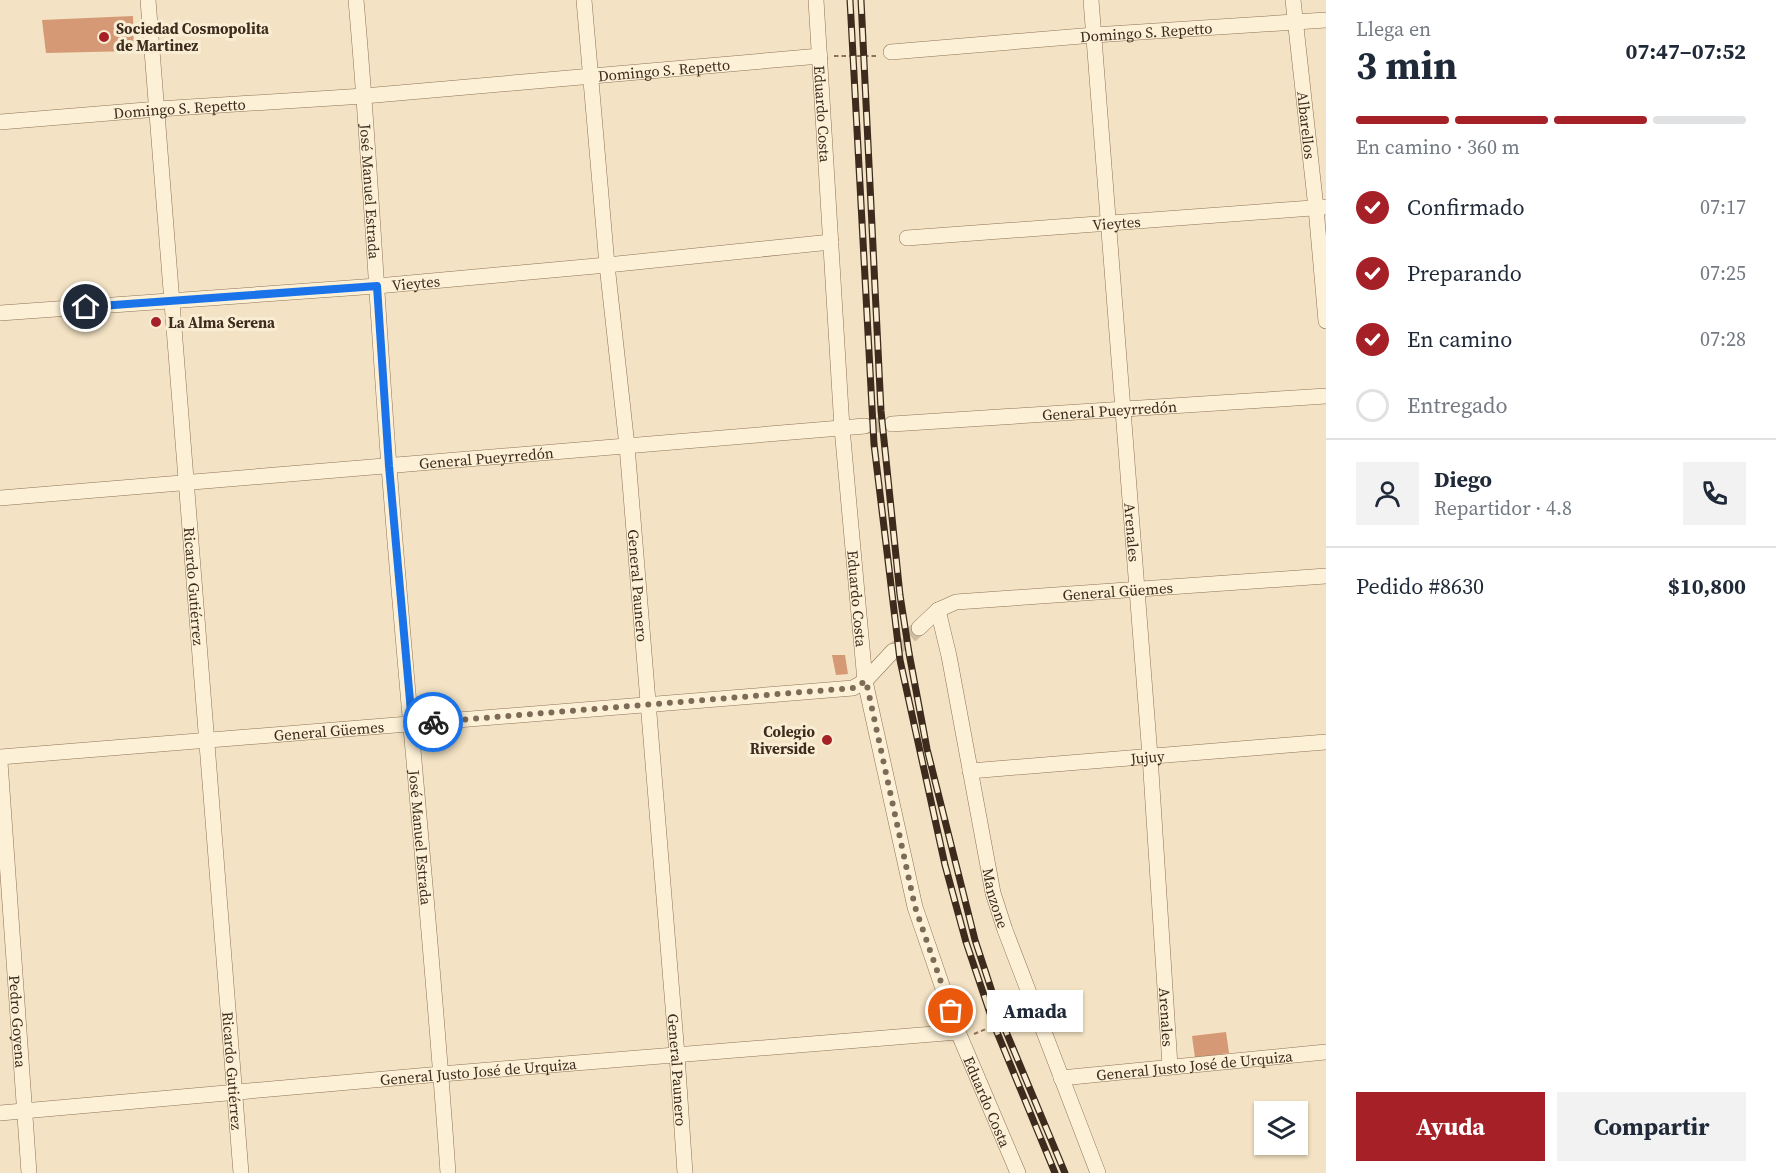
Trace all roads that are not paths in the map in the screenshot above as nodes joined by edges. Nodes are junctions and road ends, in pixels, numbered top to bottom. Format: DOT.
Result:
graph roads {
  1 [pos="148,0"];
  2 [pos="356,0"];
  3 [pos="584,0"];
  4 [pos="816,0"];
  5 [pos="1091,0"];
  6 [pos="1293,0"];
  7 [pos="1326,20"];
  8 [pos="1294,23"];
  9 [pos="1094,35"];
  10 [pos="891,52"];
  11 [pos="819,56"];
  12 [pos="590,77"];
  13 [pos="364,96"];
  14 [pos="158,109"];
  15 [pos="0,122"];
  16 [pos="1321,208"];
  17 [pos="1109,224"];
  18 [pos="907,238"];
  19 [pos="831,242"];
  20 [pos="607,265"];
  21 [pos="377,286"];
  22 [pos="171,301"];
  23 [pos="0,314"];
  24 [pos="1326,321"];
  25 [pos="1326,396"];
  26 [pos="1123,409"];
  27 [pos="892,424"];
  28 [pos="865,426"];
  29 [pos="842,428"];
  30 [pos="627,446"];
  31 [pos="389,466"];
  32 [pos="186,483"];
  33 [pos="0,498"];
  34 [pos="1326,576"];
  35 [pos="1137,590"];
  36 [pos="938,610"];
  37 [pos="919,628"];
  38 [pos="893,651"];
  39 [pos="866,681"];
  40 [pos="647,705"];
  41 [pos="412,723"];
  42 [pos="206,740"];
  43 [pos="1326,742"];
  44 [pos="1150,756"];
  45 [pos="0,757"];
  46 [pos="0,762"];
  47 [pos="970,771"];
  48 [pos="959,1036"];
  49 [pos="1326,1052"];
  50 [pos="677,1055"];
  51 [pos="1170,1066"];
  52 [pos="441,1074"];
  53 [pos="1061,1078"];
  54 [pos="234,1093"];
  55 [pos="24,1111"];
  56 [pos="0,1113"];
  57 [pos="29,1173"];
  58 [pos="241,1173"];
  59 [pos="448,1173"];
  60 [pos="685,1173"];
  61 [pos="1018,1173"];
  62 [pos="1098,1173"];
  1 -- 14 [label="street, Ricardo Gutiérrez"];
  2 -- 13 [label="street, José Manuel Estrada"];
  3 -- 12 [label="street, General Paunero"];
  4 -- 11 [label="street, Eduardo Costa"];
  5 -- 9 [label="street, Arenales"];
  6 -- 8 [label="street, Albarellos"];
  7 -- 8 [label="street, Domingo S. Repetto"];
  8 -- 9 [label="street, Domingo S. Repetto"];
  8 -- 16 [label="street, Albarellos"];
  9 -- 10 [label="street, Domingo S. Repetto"];
  9 -- 17 [label="street, Arenales"];
  11 -- 12 [label="street, Domingo S. Repetto"];
  11 -- 19 [label="street, Eduardo Costa"];
  12 -- 13 [label="street, Domingo S. Repetto"];
  12 -- 20 [label="street, General Paunero"];
  13 -- 14 [label="street, Domingo S. Repetto"];
  13 -- 21 [label="street, José Manuel Estrada"];
  14 -- 15 [label="street, Domingo S. Repetto"];
  14 -- 22 [label="street, Ricardo Gutiérrez"];
  16 -- 17 [label="street, Vieytes"];
  16 -- 24 [label="street, Albarellos"];
  17 -- 18 [label="street, Vieytes"];
  17 -- 26 [label="street, Arenales"];
  19 -- 20 [label="street, Vieytes"];
  19 -- 29 [label="street, Eduardo Costa"];
  20 -- 21 [label="street, Vieytes"];
  20 -- 30 [label="street, General Paunero"];
  21 -- 22 [label="street, Vieytes"];
  21 -- 31 [label="street, José Manuel Estrada"];
  22 -- 23 [label="street, Vieytes"];
  22 -- 32 [label="street, Ricardo Gutiérrez"];
  25 -- 26 [label="street, General Pueyrredón"];
  26 -- 27 [label="street, General Pueyrredón"];
  26 -- 35 [label="street, Arenales"];
  28 -- 29 [label="street, General Pueyrredón"];
  29 -- 30 [label="street, General Pueyrredón"];
  29 -- 39 [label="street, Eduardo Costa"];
  30 -- 31 [label="street, General Pueyrredón"];
  30 -- 40 [label="street, General Paunero"];
  31 -- 32 [label="street, General Pueyrredón"];
  31 -- 41 [label="street, José Manuel Estrada"];
  32 -- 33 [label="street, General Pueyrredón"];
  32 -- 42 [label="street, Ricardo Gutiérrez"];
  34 -- 35 [label="street, General Güemes"];
  35 -- 36 [label="street, General Güemes"];
  35 -- 44 [label="street, Arenales"];
  36 -- 37 [label="street, General Güemes"];
  36 -- 47 [label="street, Manzone"];
  38 -- 39 [label="street"];
  39 -- 40 [label="street, General Güemes"];
  39 -- 48 [label="street, Eduardo Costa"];
  40 -- 41 [label="street, General Güemes"];
  40 -- 50 [label="street, General Paunero"];
  41 -- 42 [label="street, General Güemes"];
  41 -- 52 [label="street, José Manuel Estrada"];
  42 -- 45 [label="street, General Güemes"];
  42 -- 54 [label="street, Ricardo Gutiérrez"];
  43 -- 44 [label="street, Jujuy"];
  44 -- 47 [label="street, Jujuy"];
  44 -- 51 [label="street, Arenales"];
  46 -- 55 [label="street, Pedro Goyena"];
  47 -- 53 [label="street, Manzone"];
  48 -- 50 [label="street, General Justo José de Urquiza"];
  48 -- 61 [label="street, Eduardo Costa"];
  49 -- 51 [label="street, General Justo José de Urquiza"];
  50 -- 52 [label="street, General Justo José de Urquiza"];
  50 -- 60 [label="street, General Paunero"];
  51 -- 53 [label="street, General Justo José de Urquiza"];
  52 -- 54 [label="street, General Justo José de Urquiza"];
  52 -- 59 [label="street, José Manuel Estrada"];
  53 -- 62 [label="street, Manzone"];
  54 -- 55 [label="street, General Justo José de Urquiza"];
  54 -- 58 [label="street, Ricardo Gutiérrez"];
  55 -- 56 [label="street, General Justo José de Urquiza"];
  55 -- 57 [label="street, Pedro Goyena"];
}
